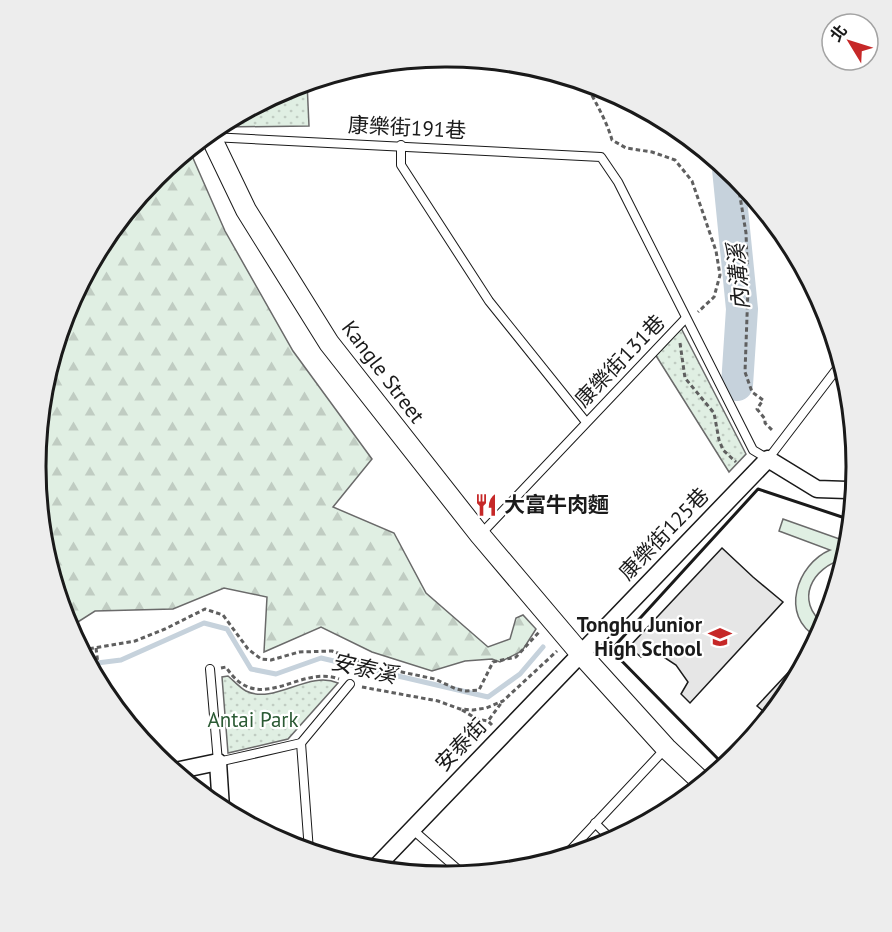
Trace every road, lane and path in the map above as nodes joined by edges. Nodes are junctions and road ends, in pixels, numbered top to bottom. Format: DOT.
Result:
graph roads {
  1 [pos="590,94"];
  2 [pos="222,136"];
  3 [pos="213,142"];
  4 [pos="401,146"];
  5 [pos="601,157"];
  6 [pos="740,197"];
  7 [pos="685,319"];
  8 [pos="680,340"];
  9 [pos="834,372"];
  10 [pos="586,422"];
  11 [pos="782,439"];
  12 [pos="768,459"];
  13 [pos="736,462"];
  14 [pos="845,490"];
  15 [pos="480,535"];
  16 [pos="551,619"];
  17 [pos="575,646"];
  18 [pos="96,648"];
  19 [pos="91,649"];
  20 [pos="97,661"];
  21 [pos="210,669"];
  22 [pos="350,684"];
  23 [pos="460,709"];
  24 [pos="488,721"];
  25 [pos="301,743"];
  26 [pos="666,748"];
  27 [pos="218,762"];
  28 [pos="186,769"];
  29 [pos="696,777"];
  30 [pos="220,795"];
  31 [pos="595,823"];
  32 [pos="411,829"];
  33 [pos="604,832"];
  34 [pos="308,840"];
  35 [pos="577,843"];
  36 [pos="382,860"];
  37 [pos="453,866"];
  1 -- 7 [label="path"];
  2 -- 4 [label="lane, 康樂街191巷"];
  3 -- 15 [label="street, Kangle Street"];
  4 -- 5 [label="lane, 康樂街191巷"];
  4 -- 10 [label="lane"];
  5 -- 7 [label="lane, 康樂街131巷"];
  6 -- 11 [label="path"];
  7 -- 10 [label="lane, 康樂街131巷"];
  7 -- 12 [label="lane"];
  8 -- 13 [label="path"];
  9 -- 11 [label="lane"];
  10 -- 15 [label="lane, 康樂街131巷"];
  11 -- 12 [label="lane"];
  12 -- 14 [label="street"];
  12 -- 17 [label="street, 康樂街125巷"];
  15 -- 16 [label="street, Kangle Street"];
  16 -- 17 [label="street, Kangle Street"];
  16 -- 18 [label="path"];
  17 -- 23 [label="path"];
  17 -- 26 [label="street"];
  17 -- 32 [label="street, 安泰街"];
  18 -- 19 [label="path"];
  18 -- 20 [label="path"];
  21 -- 22 [label="path"];
  21 -- 27 [label="lane"];
  22 -- 23 [label="path"];
  22 -- 25 [label="lane"];
  23 -- 24 [label="path"];
  25 -- 27 [label="lane"];
  25 -- 34 [label="lane"];
  26 -- 29 [label="street"];
  26 -- 31 [label="lane"];
  27 -- 28 [label="street"];
  27 -- 30 [label="street"];
  31 -- 33 [label="lane"];
  31 -- 35 [label="lane"];
  32 -- 36 [label="street, 安泰街"];
  32 -- 37 [label="lane"];
}
